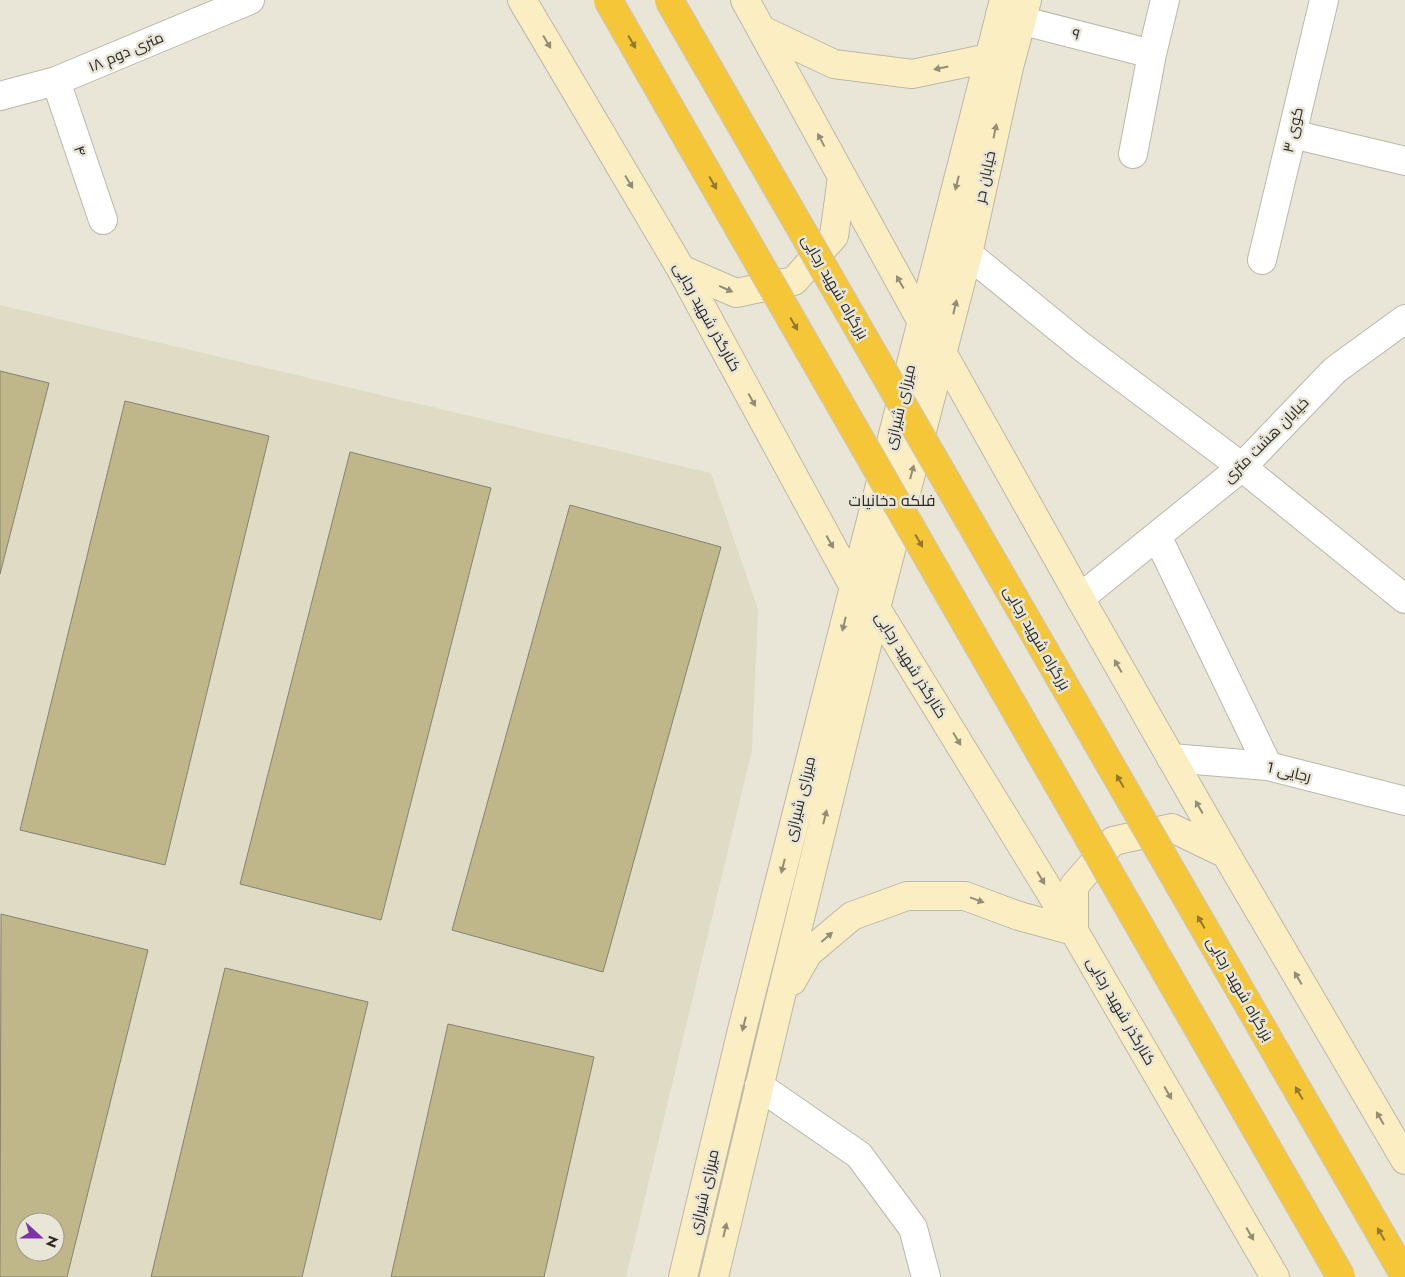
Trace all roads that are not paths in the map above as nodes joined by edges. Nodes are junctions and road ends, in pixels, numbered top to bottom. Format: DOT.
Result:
graph roads {
  1 [pos="250,0"];
  2 [pos="522,0"];
  3 [pos="608,0"];
  4 [pos="669,0"];
  5 [pos="745,0"];
  6 [pos="1165,0"];
  7 [pos="1324,0"];
  8 [pos="1013,9"];
  9 [pos="762,30"];
  10 [pos="1152,54"];
  11 [pos="989,58"];
  12 [pos="56,81"];
  13 [pos="0,96"];
  14 [pos="1292,134"];
  15 [pos="1133,154"];
  16 [pos="1405,160"];
  17 [pos="842,177"];
  18 [pos="103,220"];
  19 [pos="945,233"];
  20 [pos="968,254"];
  21 [pos="1262,260"];
  22 [pos="681,269"];
  23 [pos="1405,319"];
  24 [pos="922,322"];
  25 [pos="942,354"];
  26 [pos="1242,467"];
  27 [pos="1157,536"];
  28 [pos="854,587"];
  29 [pos="1080,598"];
  30 [pos="1405,599"];
  31 [pos="876,608"];
  32 [pos="1171,758"];
  33 [pos="1268,766"];
  34 [pos="1405,801"];
  35 [pos="1226,854"];
  36 [pos="1074,931"];
  37 [pos="779,1004"];
  38 [pos="759,1086"];
  39 [pos="1405,1160"];
  40 [pos="1405,1276"];
  41 [pos="684,1277"];
  42 [pos="714,1277"];
  43 [pos="926,1277"];
  44 [pos="1275,1277"];
  45 [pos="1341,1277"];
  1 -- 12 [label="street, ۱۸ متری دوم"];
  2 -- 22 [label="main road, کنارگذر شهید رجایی, one-way"];
  3 -- 45 [label="highway, one-way, bridge"];
  40 -- 4 [label="highway, بزرگراه شهید رجایی, one-way, bridge"];
  5 -- 9 [label="main road"];
  6 -- 10 [label="street"];
  7 -- 14 [label="street, کوی ۳"];
  8 -- 10 [label="street, ۹"];
  8 -- 11 [label="main road, خیابان حر"];
  20 -- 8 [label="main road, خیابان حر, one-way"];
  11 -- 9 [label="main road, one-way"];
  17 -- 9 [label="main road, one-way"];
  10 -- 15 [label="street"];
  11 -- 19 [label="main road, خیابان حر, one-way"];
  12 -- 13 [label="street, ۱۸ متری دوم"];
  12 -- 18 [label="street, ۴"];
  14 -- 16 [label="street"];
  14 -- 21 [label="street, کوی ۳"];
  22 -- 17 [label="main road, one-way"];
  24 -- 17 [label="main road, one-way"];
  19 -- 20 [label="street"];
  19 -- 24 [label="main road, خیابان حر"];
  25 -- 20 [label="main road, خیابان حر, one-way"];
  20 -- 26 [label="street"];
  22 -- 28 [label="main road, کنارگذر شهید رجایی, one-way"];
  23 -- 26 [label="street, خیابان هشت متری"];
  24 -- 25 [label="main road"];
  24 -- 28 [label="main road, میرزای شیرازی"];
  25 -- 29 [label="main road"];
  31 -- 25 [label="main road, میرزای شیرازی, one-way"];
  26 -- 27 [label="street, خیابان هشت متری"];
  26 -- 30 [label="street"];
  27 -- 29 [label="street, خیابان هشت متری"];
  27 -- 33 [label="street"];
  28 -- 31 [label="main road, کنارگذر شهید رجایی"];
  28 -- 41 [label="main road, میرزای شیرازی, one-way"];
  32 -- 29 [label="main road, one-way"];
  31 -- 36 [label="main road, کنارگذر شهید رجایی, one-way"];
  37 -- 31 [label="main road, میرزای شیرازی, one-way"];
  32 -- 33 [label="street, رجایی 1"];
  35 -- 32 [label="main road, one-way"];
  33 -- 34 [label="street, رجایی 1"];
  35 -- 36 [label="main road"];
  39 -- 35 [label="main road, one-way"];
  37 -- 36 [label="main road, one-way"];
  36 -- 44 [label="main road, کنارگذر شهید رجایی, one-way"];
  37 -- 38 [label="main road, میرزای شیرازی"];
  42 -- 38 [label="main road, میرزای شیرازی, one-way"];
  38 -- 43 [label="street"];
}
